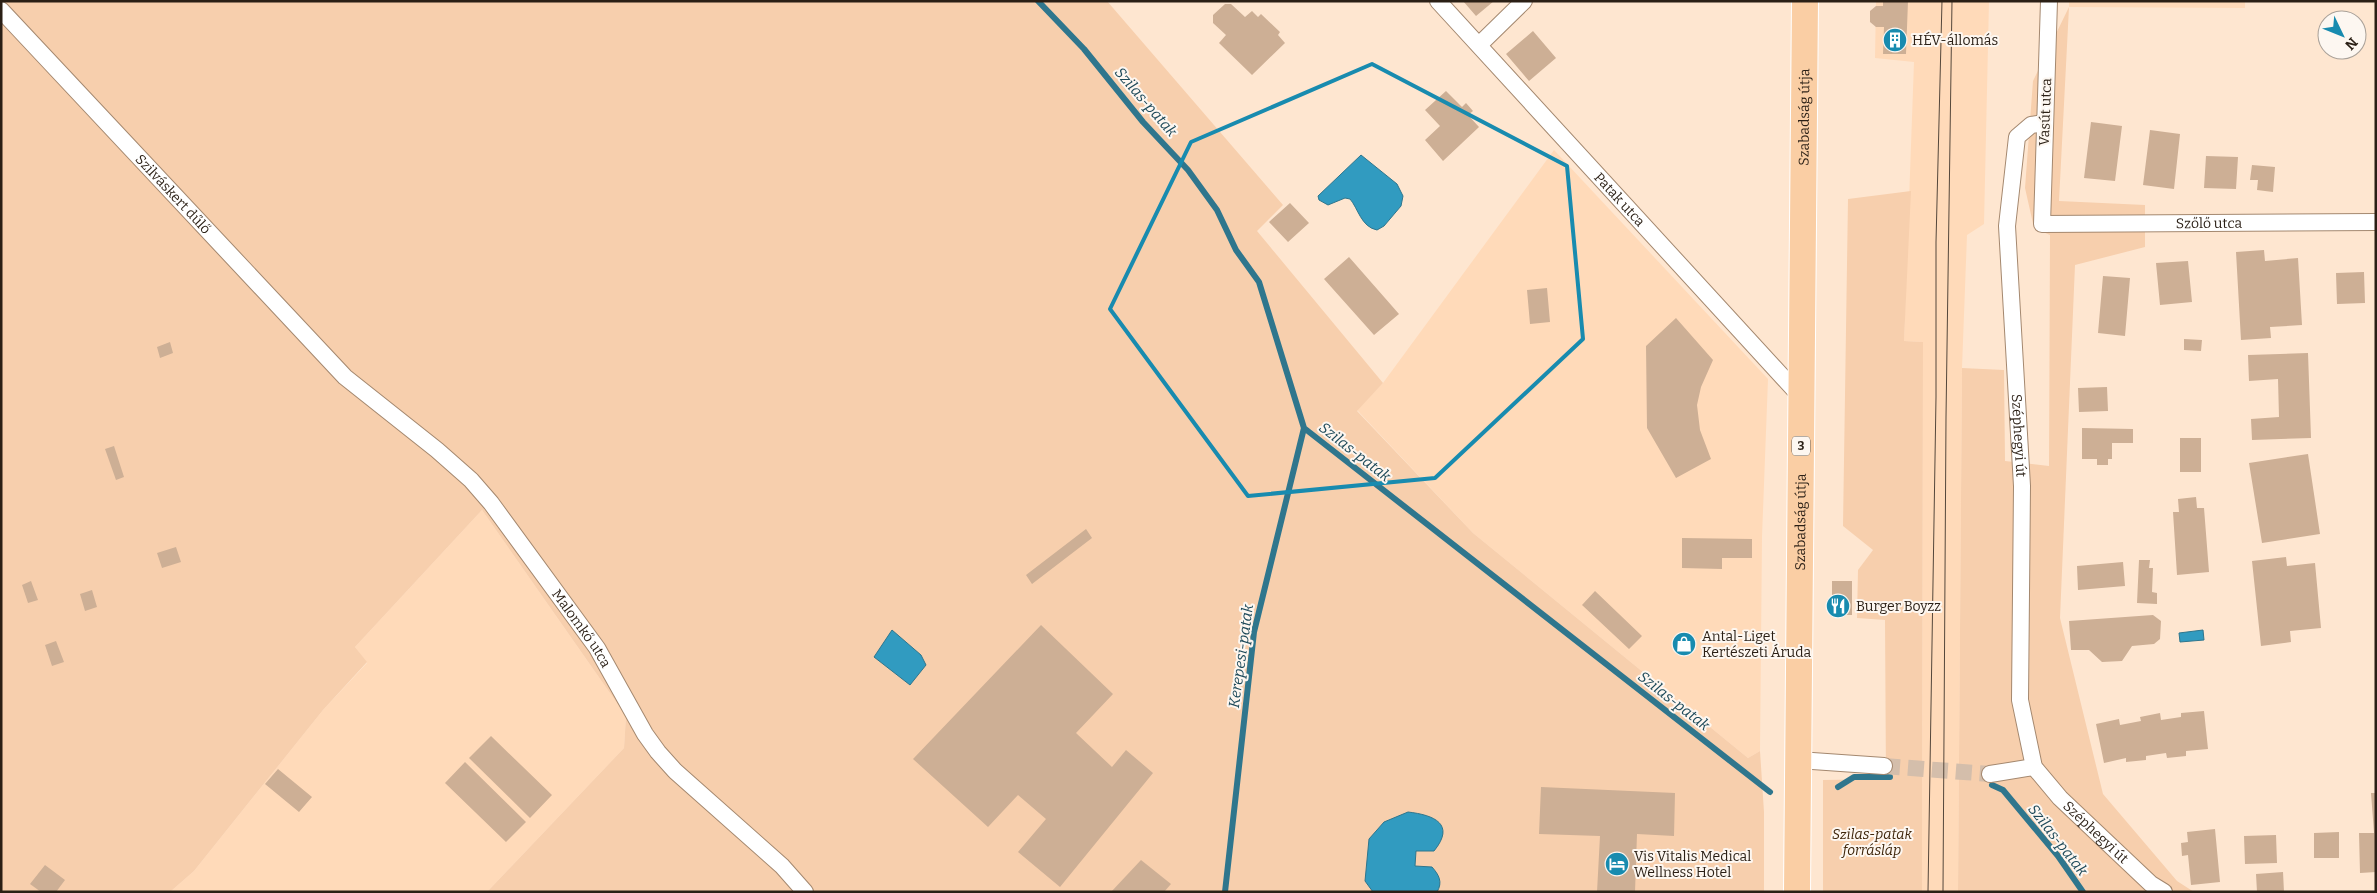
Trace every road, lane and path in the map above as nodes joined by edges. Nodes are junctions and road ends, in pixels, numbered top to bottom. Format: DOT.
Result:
graph roads {
  1 [pos="1438,1"];
  2 [pos="1524,1"];
  3 [pos="1805,1"];
  4 [pos="2048,1"];
  5 [pos="1,10"];
  6 [pos="1479,45"];
  7 [pos="2044,123"];
  8 [pos="2376,222"];
  9 [pos="2042,224"];
  10 [pos="345,377"];
  11 [pos="1801,397"];
  12 [pos="1798,760"];
  13 [pos="1884,766"];
  14 [pos="2034,767"];
  15 [pos="1990,774"];
  16 [pos="806,892"];
  17 [pos="1797,892"];
  18 [pos="2164,892"];
  1 -- 6 [label="street, Patak utca"];
  2 -- 6 [label="street"];
  3 -- 11 [label="main road, Szabadság útja / 3"];
  4 -- 7 [label="street, Vasút utca"];
  5 -- 10 [label="street, Szilváskert dűlő"];
  6 -- 11 [label="street, Patak utca"];
  7 -- 9 [label="street, Vasút utca"];
  7 -- 14 [label="street, Széphegyi út"];
  8 -- 9 [label="street, Szőlő utca"];
  10 -- 16 [label="street, Malomkő utca"];
  11 -- 12 [label="main road, Szabadság útja / 3"];
  12 -- 13 [label="street"];
  12 -- 17 [label="main road, Szabadság útja / 3"];
  14 -- 15 [label="street"];
  14 -- 18 [label="street, Széphegyi út"];
}
